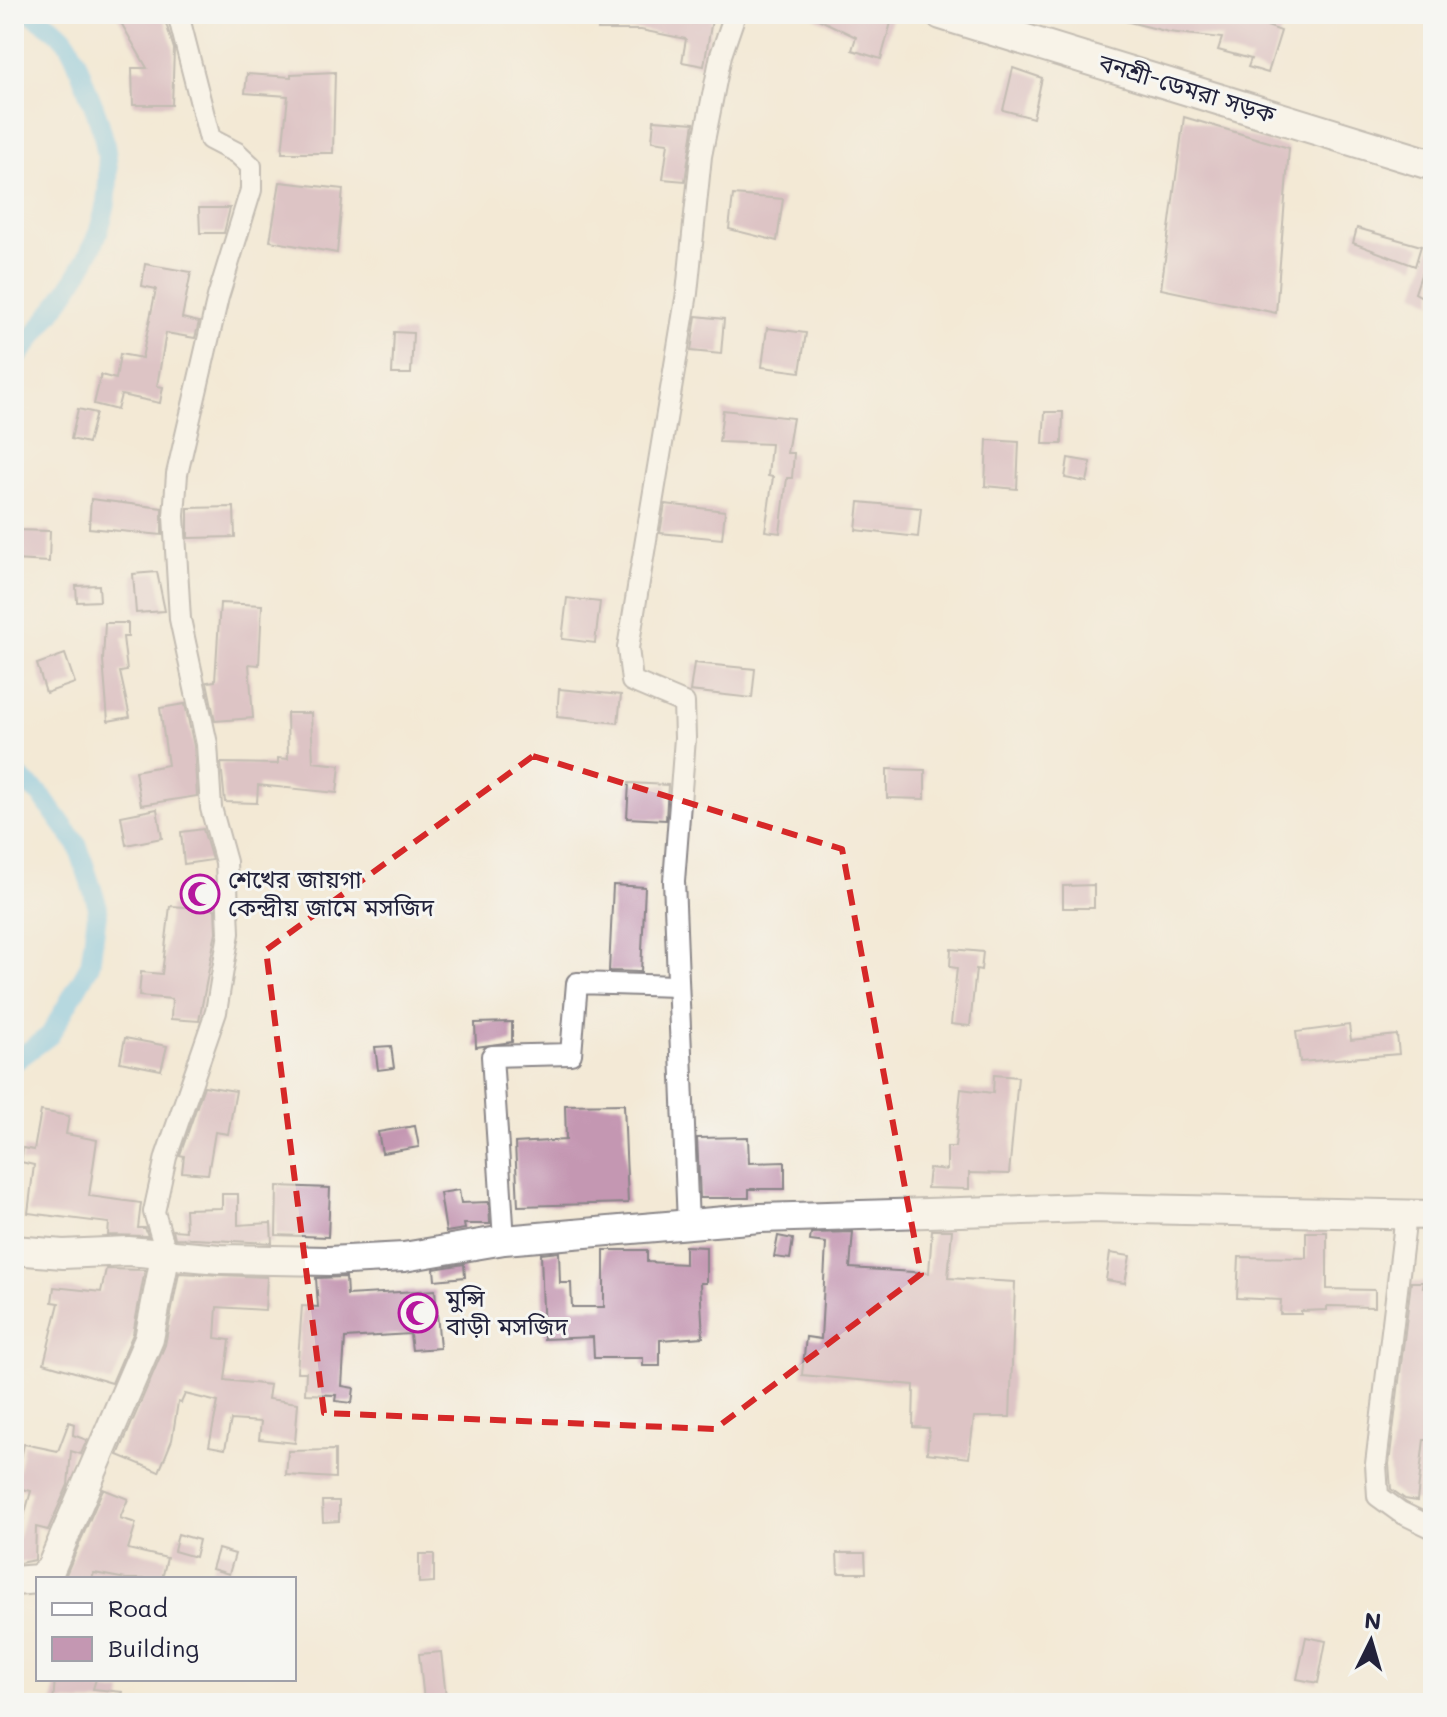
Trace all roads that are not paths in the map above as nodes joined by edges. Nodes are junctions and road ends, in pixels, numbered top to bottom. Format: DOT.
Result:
graph roads {
  1 [pos="178,14"];
  2 [pos="735,14"];
  3 [pos="941,14"];
  4 [pos="1433,165"];
  5 [pos="677,986"];
  6 [pos="1420,1215"];
  7 [pos="688,1224"];
  8 [pos="504,1240"];
  9 [pos="14,1250"];
  10 [pos="166,1252"];
  11 [pos="1433,1528"];
  12 [pos="41,1577"];
  13 [pos="36,1579"];
  14 [pos="14,1581"];
  1 -- 10 [label="street"];
  2 -- 5 [label="street"];
  3 -- 4 [label="main road, বনশ্রী-ডেমরা সড়ক"];
  5 -- 7 [label="street"];
  5 -- 8 [label="street"];
  6 -- 7 [label="main road"];
  6 -- 11 [label="street"];
  7 -- 8 [label="main road"];
  8 -- 10 [label="main road"];
  9 -- 10 [label="main road"];
  10 -- 12 [label="main road"];
  13 -- 14 [label="main road"];
}
